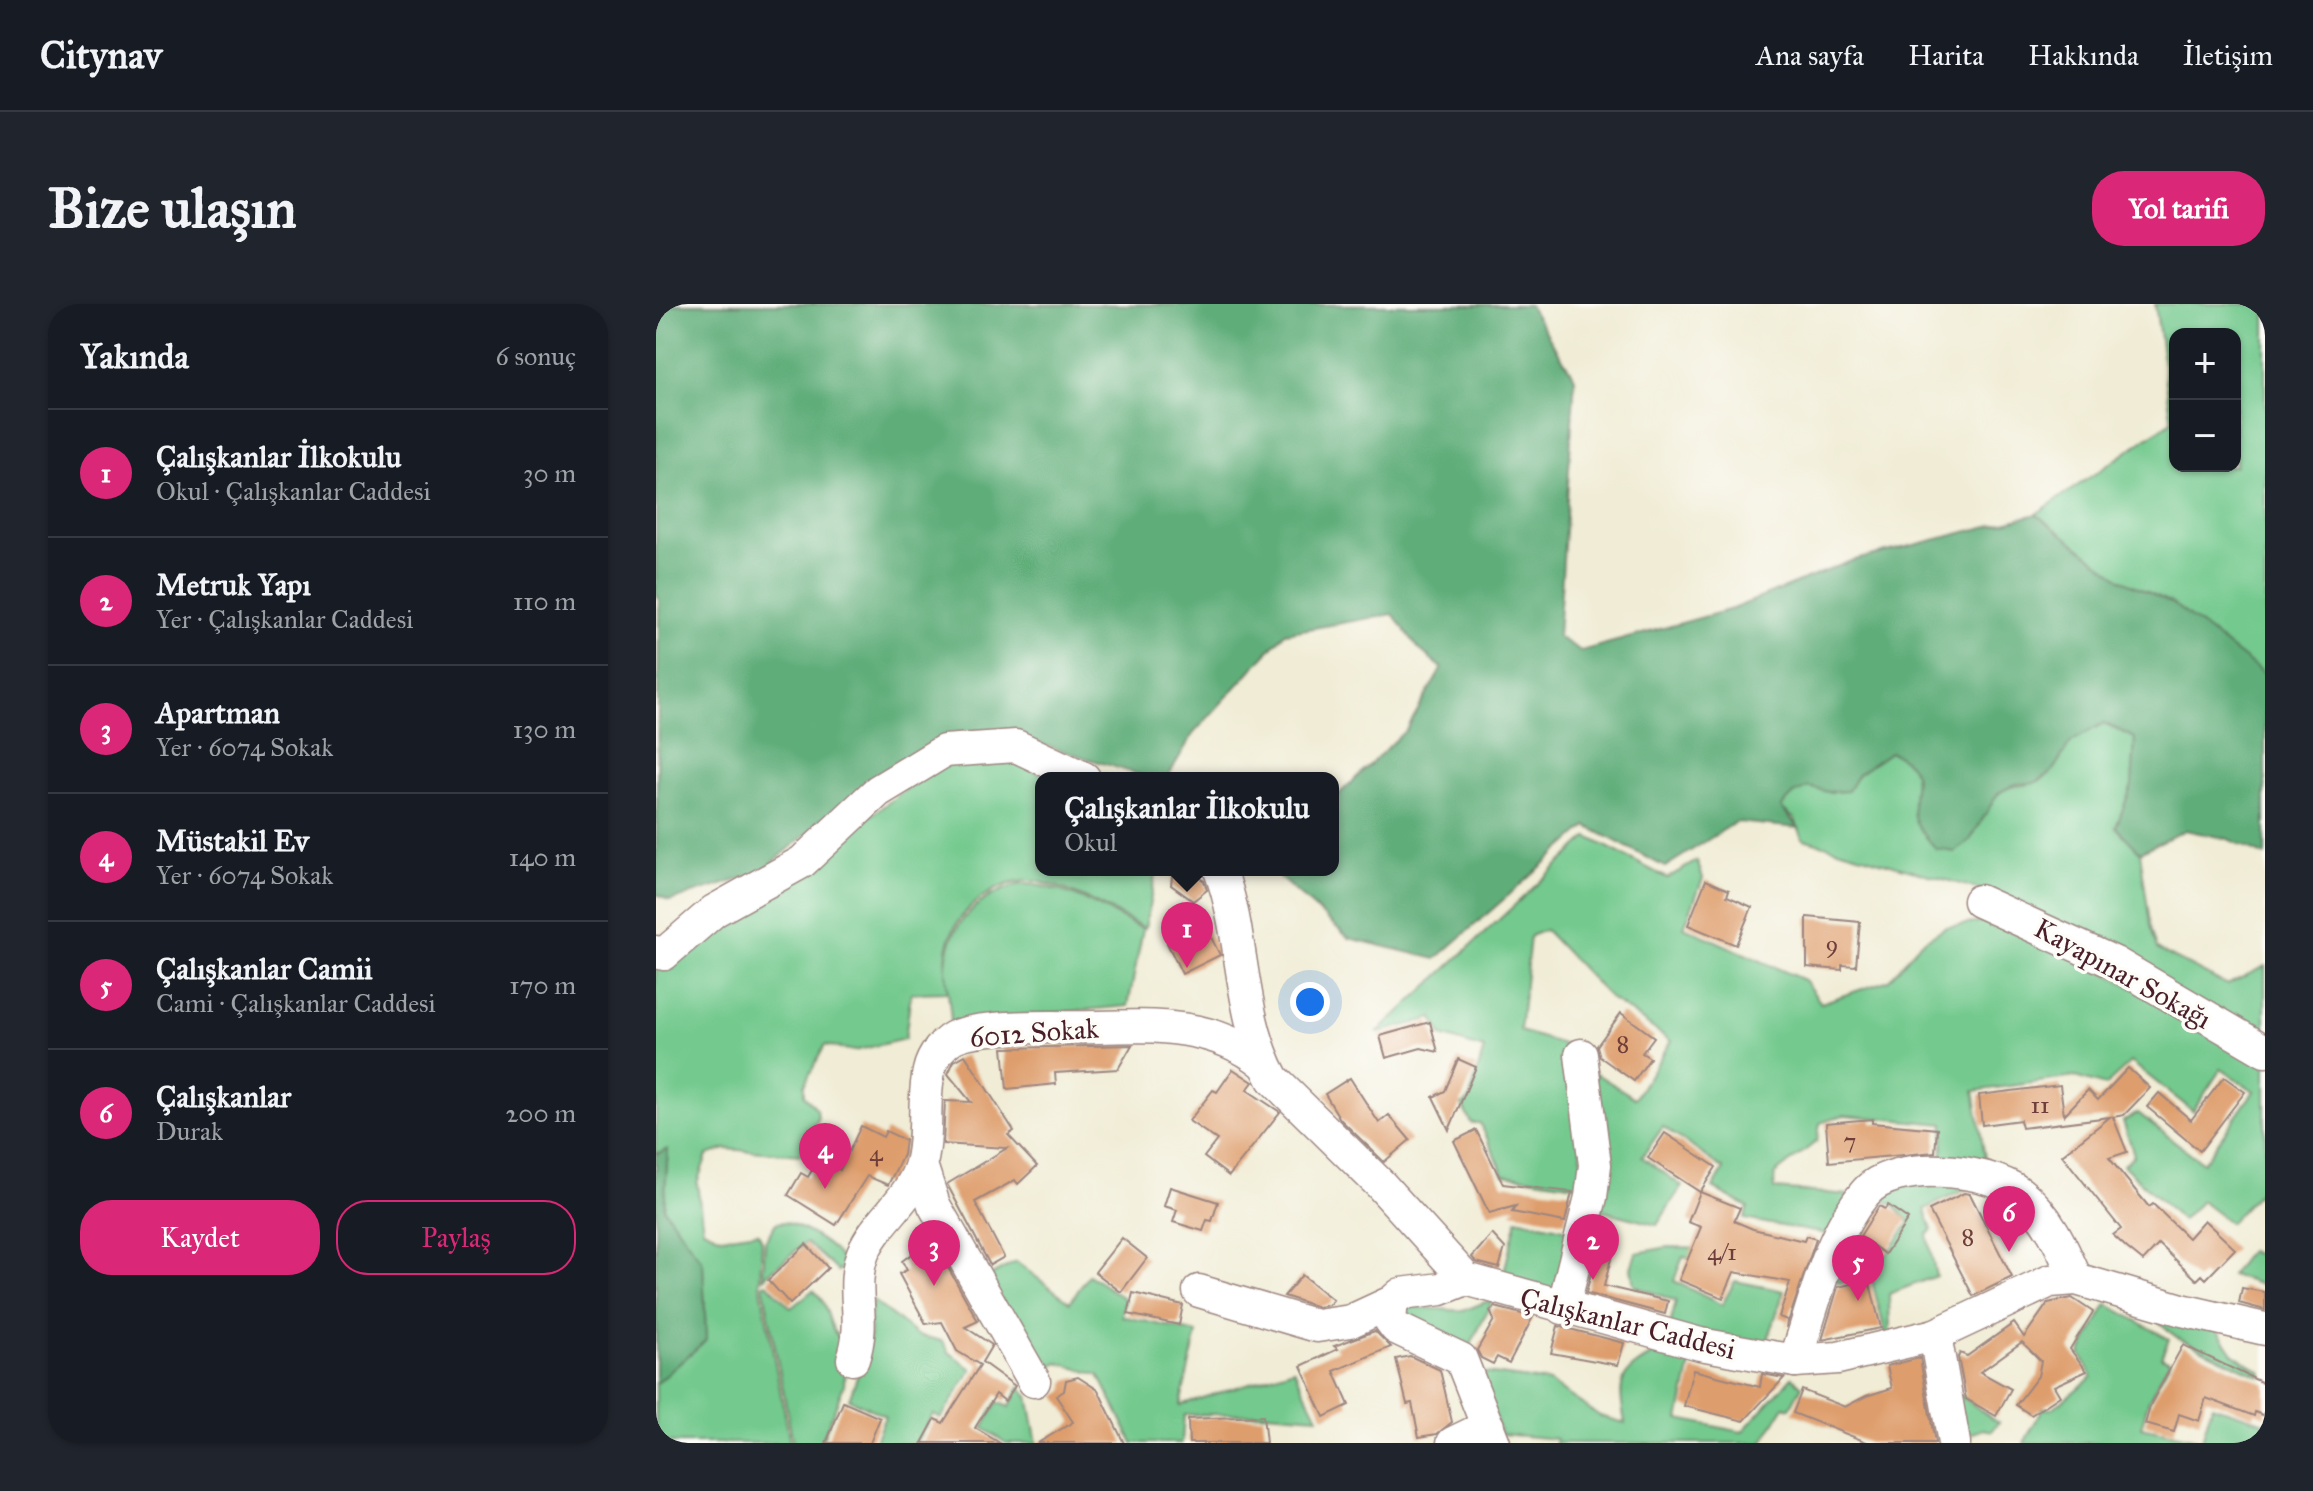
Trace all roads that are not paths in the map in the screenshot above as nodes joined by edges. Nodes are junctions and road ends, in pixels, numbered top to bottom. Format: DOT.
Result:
graph roads {
  1 [pos="1071,772"];
  2 [pos="1221,876"];
  3 [pos="1979,901"];
  4 [pos="656,952"];
  5 [pos="2265,1051"];
  6 [pos="1581,1055"];
  7 [pos="1264,1063"];
  8 [pos="921,1165"];
  9 [pos="1466,1279"];
  10 [pos="2076,1279"];
  11 [pos="1199,1291"];
  12 [pos="1392,1302"];
  13 [pos="1563,1308"];
  14 [pos="2265,1329"];
  15 [pos="1935,1335"];
  16 [pos="853,1359"];
  17 [pos="1795,1361"];
  18 [pos="1034,1381"];
  19 [pos="1491,1434"];
  20 [pos="1453,1443"];
  21 [pos="1954,1443"];
  1 -- 4 [label="street"];
  2 -- 7 [label="street"];
  3 -- 5 [label="street, Kayapınar Sokağı"];
  6 -- 13 [label="street"];
  7 -- 8 [label="street, 6012 Sokak"];
  7 -- 9 [label="street"];
  8 -- 16 [label="street, 6012 Sokak"];
  8 -- 18 [label="street"];
  9 -- 12 [label="street"];
  9 -- 13 [label="street, Çalışkanlar Caddesi"];
  10 -- 14 [label="street, Çalışkanlar Caddesi"];
  10 -- 15 [label="street, Çalışkanlar Caddesi"];
  10 -- 17 [label="street"];
  11 -- 12 [label="street"];
  12 -- 19 [label="street"];
  13 -- 17 [label="street, Çalışkanlar Caddesi"];
  15 -- 17 [label="street, Çalışkanlar Caddesi"];
  15 -- 21 [label="street"];
  19 -- 20 [label="street"];
}
